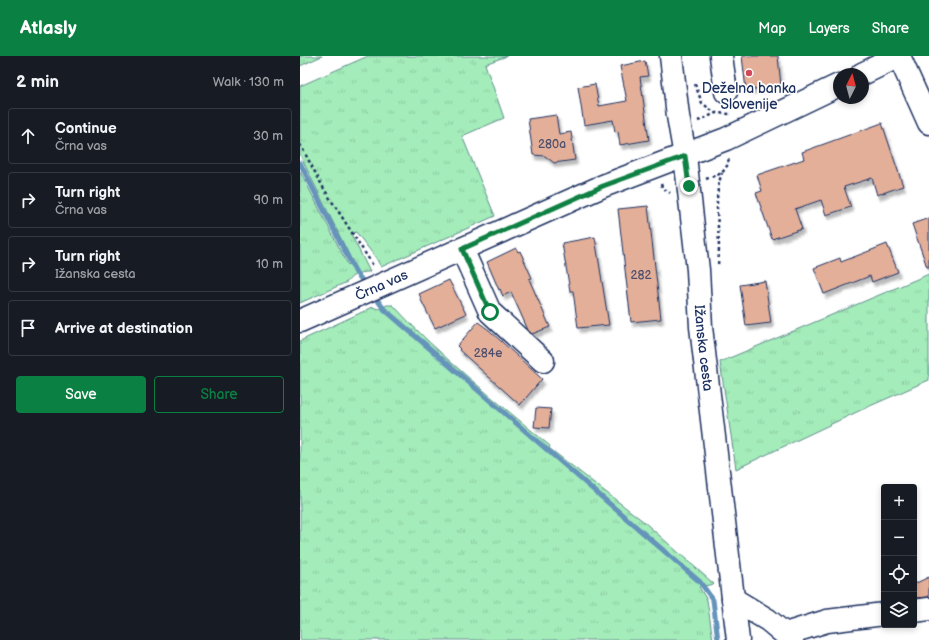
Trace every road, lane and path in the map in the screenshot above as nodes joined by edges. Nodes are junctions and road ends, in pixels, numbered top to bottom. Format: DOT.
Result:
graph roads {
  1 [pos="671,56"];
  2 [pos="721,56"];
  3 [pos="899,56"];
  4 [pos="869,71"];
  5 [pos="695,78"];
  6 [pos="833,88"];
  7 [pos="726,92"];
  8 [pos="716,113"];
  9 [pos="722,115"];
  10 [pos="708,117"];
  11 [pos="929,123"];
  12 [pos="300,144"];
  13 [pos="727,154"];
  14 [pos="685,156"];
  15 [pos="712,176"];
  16 [pos="660,182"];
  17 [pos="675,192"];
  18 [pos="462,249"];
  19 [pos="372,284"];
  20 [pos="300,321"];
  21 [pos="543,361"];
  22 [pos="733,599"];
  23 [pos="929,609"];
  24 [pos="917,611"];
  25 [pos="881,614"];
  26 [pos="788,637"];
  27 [pos="738,640"];
  1 -- 14 [label="street, Ižanska cesta"];
  2 -- 7 [label="street"];
  3 -- 4 [label="street"];
  3 -- 11 [label="street"];
  5 -- 8 [label="path"];
  6 -- 14 [label="street, Črna vas"];
  8 -- 9 [label="path"];
  8 -- 10 [label="path"];
  12 -- 19 [label="path"];
  13 -- 15 [label="path"];
  14 -- 18 [label="street, Črna vas"];
  14 -- 22 [label="street, Ižanska cesta"];
  16 -- 17 [label="path"];
  18 -- 19 [label="street, Črna vas"];
  18 -- 21 [label="street"];
  19 -- 20 [label="street, Črna vas"];
  22 -- 26 [label="street"];
  22 -- 27 [label="street, Ižanska cesta"];
  23 -- 24 [label="street"];
  25 -- 26 [label="street"];
}
